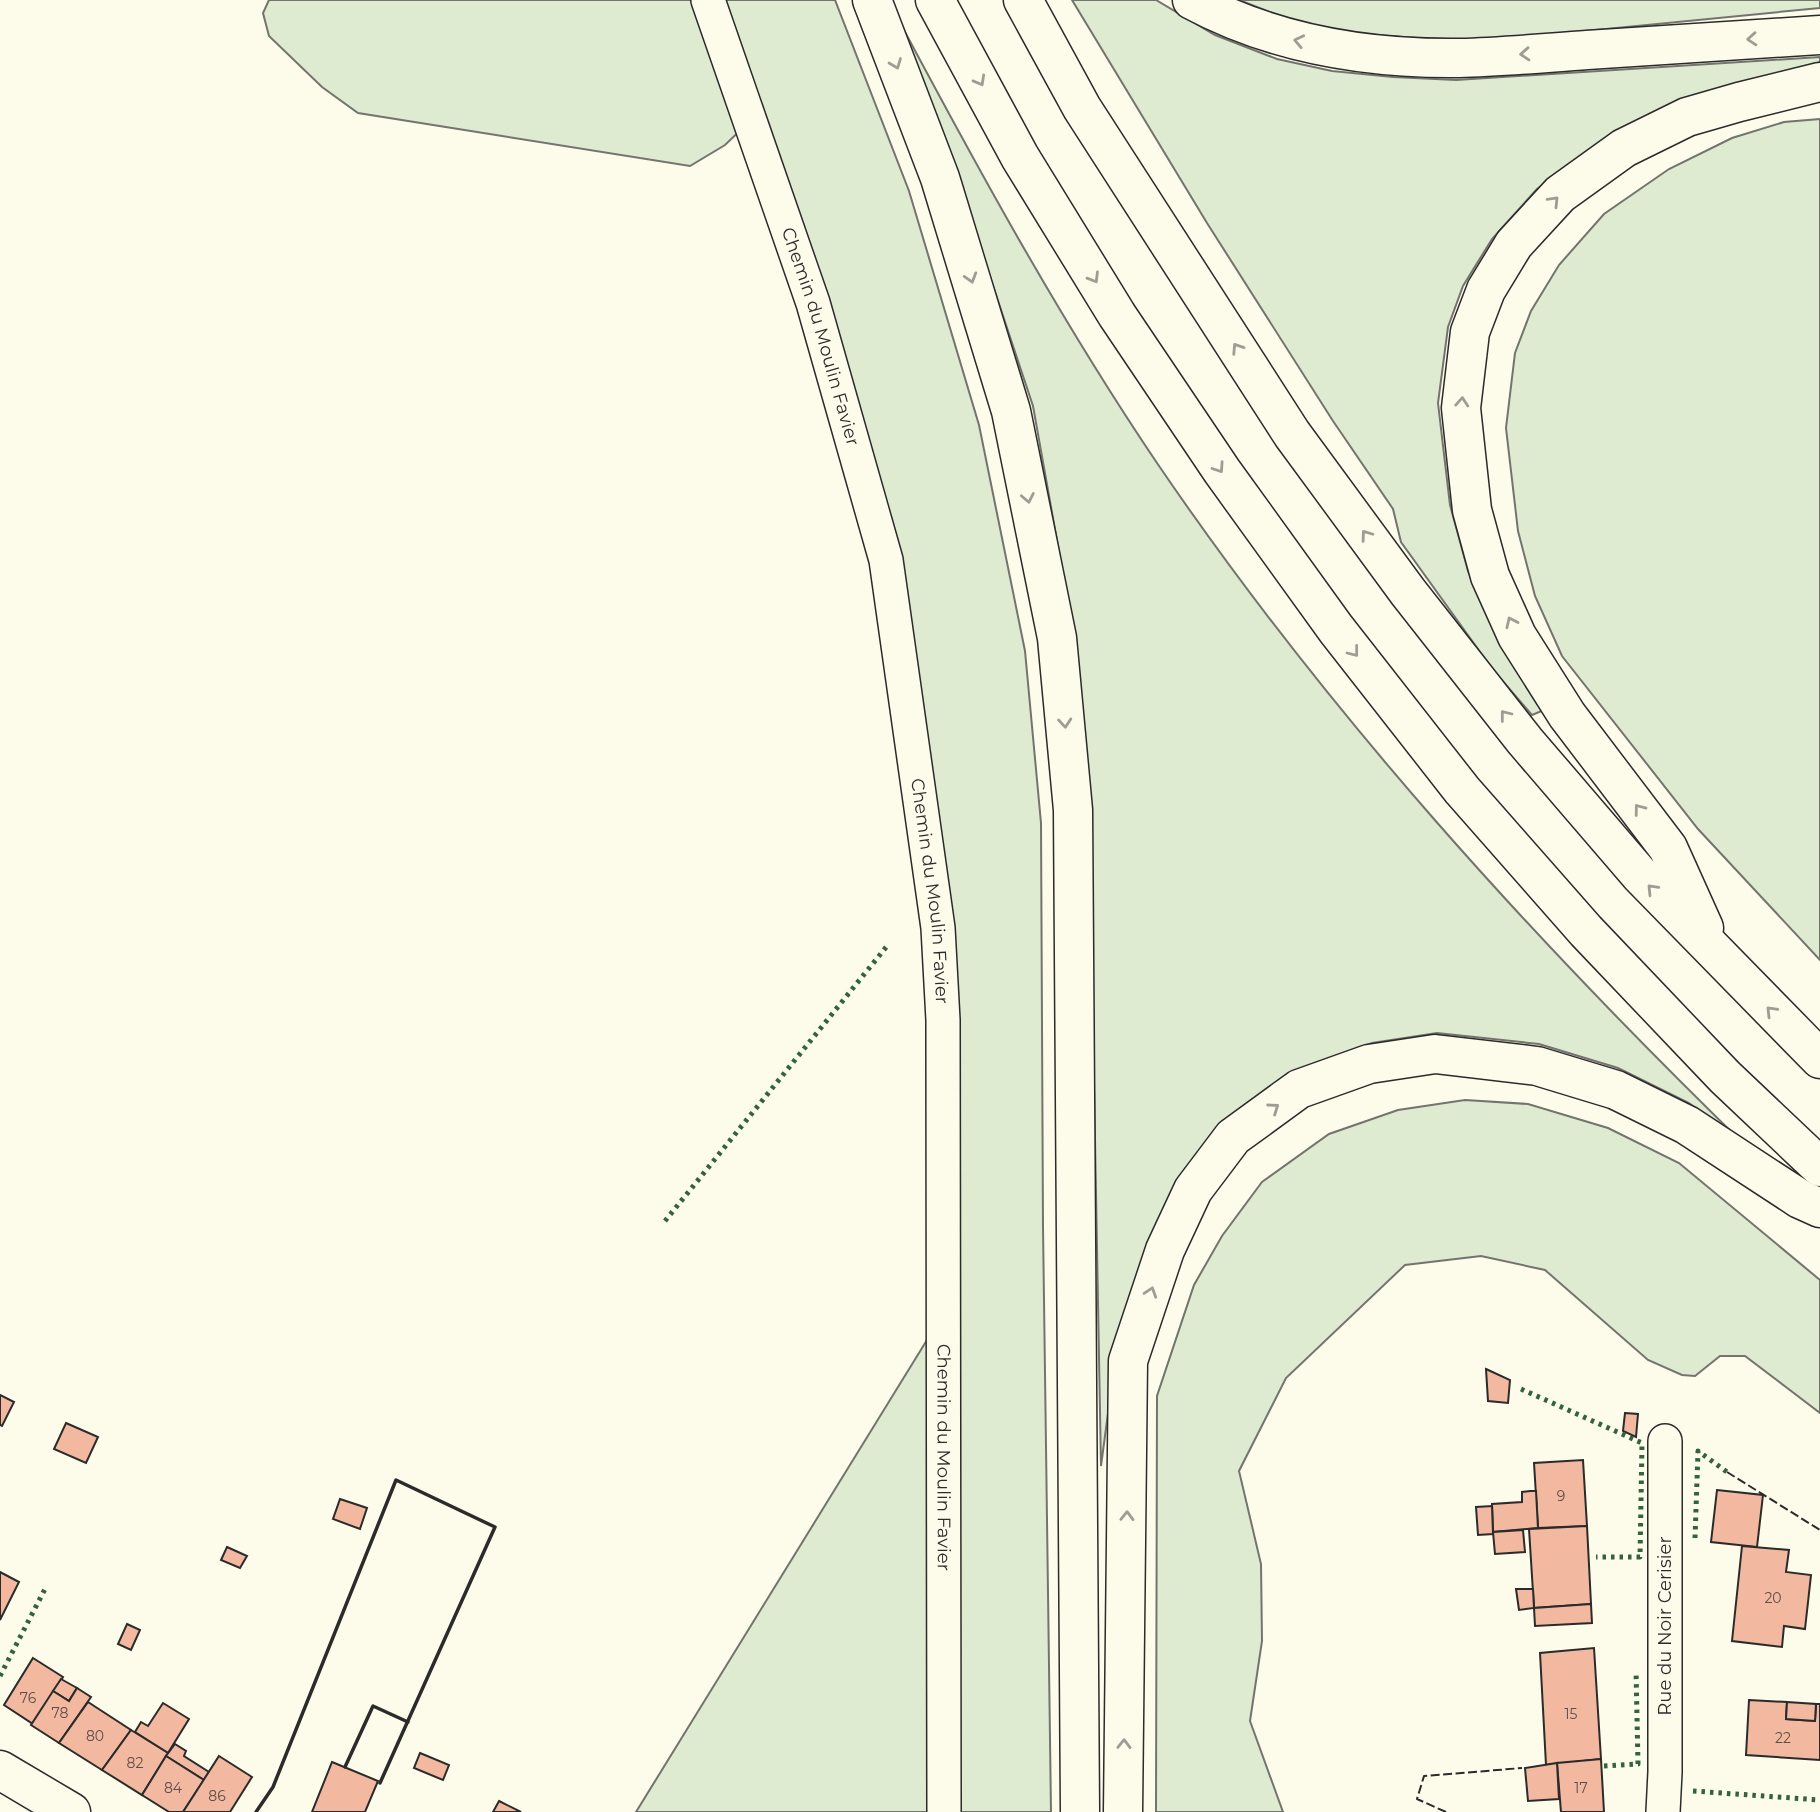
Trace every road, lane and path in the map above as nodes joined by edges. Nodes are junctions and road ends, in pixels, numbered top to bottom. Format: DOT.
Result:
graph roads {
  1 [pos="708,0"];
  2 [pos="872,0"];
  3 [pos="935,0"];
  4 [pos="1023,0"];
  5 [pos="1192,0"];
  6 [pos="1820,35"];
  7 [pos="1820,82"];
  8 [pos="1717,955"];
  9 [pos="1820,1059"];
  10 [pos="1820,1167"];
  11 [pos="1820,1208"];
  12 [pos="1665,1441"];
  13 [pos="0,1770"];
  14 [pos="71,1812"];
  15 [pos="944,1812"];
  16 [pos="1080,1812"];
  17 [pos="1124,1812"];
  18 [pos="1663,1812"];
  1 -- 15 [label="street, Chemin du Moulin Favier"];
  2 -- 16 [label="main road, one-way"];
  3 -- 10 [label="main road, one-way"];
  8 -- 4 [label="main road, one-way"];
  6 -- 5 [label="main road, one-way"];
  8 -- 7 [label="main road, one-way"];
  9 -- 8 [label="main road, one-way"];
  17 -- 11 [label="main road, one-way"];
  12 -- 18 [label="street, Rue du Noir Cerisier"];
  13 -- 14 [label="main road"];
}
